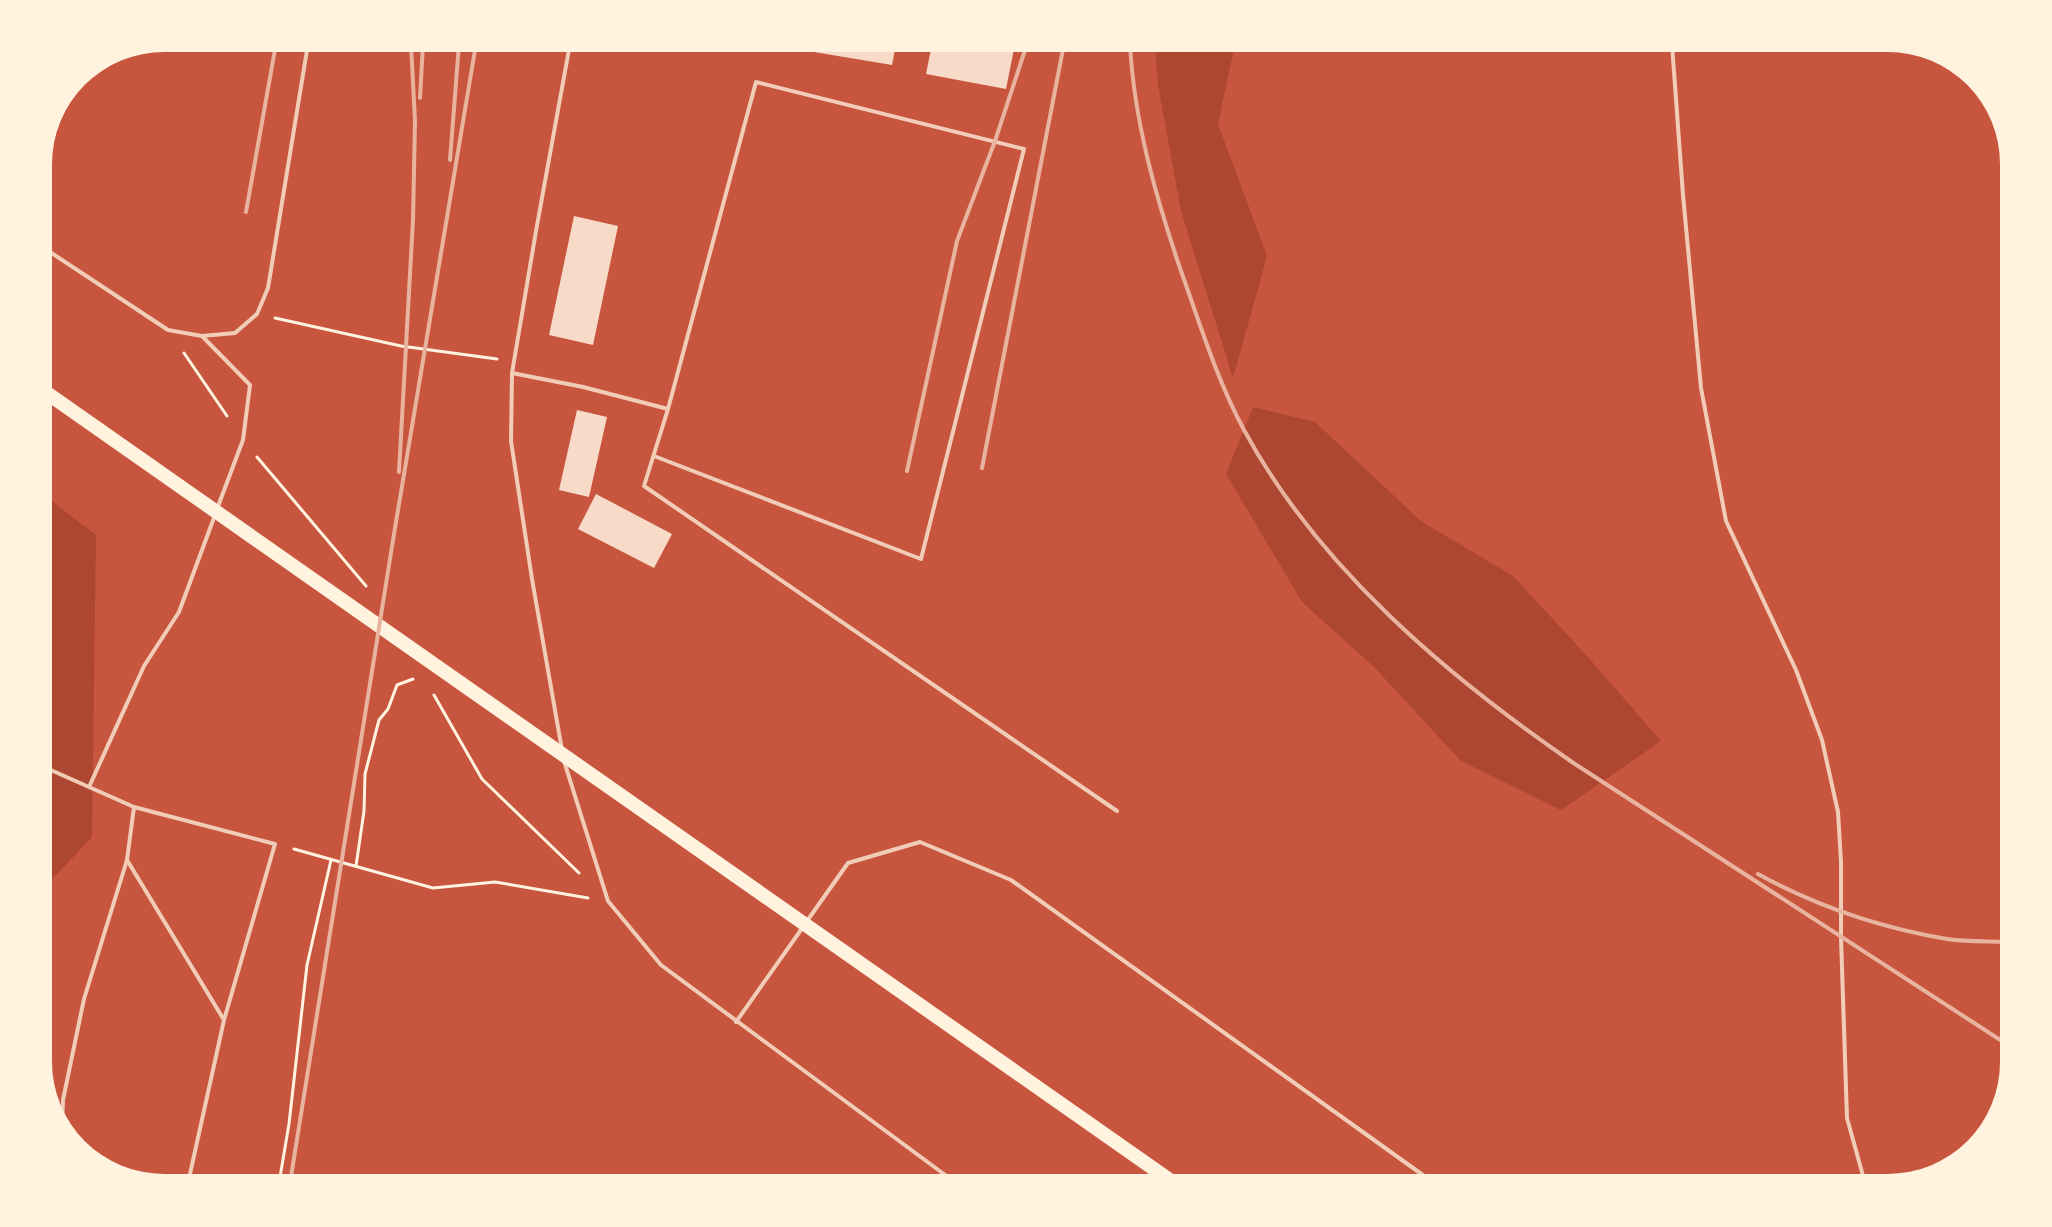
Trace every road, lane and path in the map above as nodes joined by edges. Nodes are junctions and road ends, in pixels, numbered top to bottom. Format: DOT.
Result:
graph roads {
  1 [pos="307,52"];
  2 [pos="569,52"];
  3 [pos="1673,52"];
  4 [pos="53,254"];
  5 [pos="257,314"];
  6 [pos="202,336"];
  7 [pos="514,362"];
  8 [pos="512,373"];
  9 [pos="53,397"];
  10 [pos="668,409"];
  11 [pos="654,456"];
  12 [pos="414,678"];
  13 [pos="53,771"];
  14 [pos="89,787"];
  15 [pos="134,807"];
  16 [pos="1118,811"];
  17 [pos="276,844"];
  18 [pos="127,860"];
  19 [pos="331,860"];
  20 [pos="356,866"];
  21 [pos="608,901"];
  22 [pos="224,1020"];
  23 [pos="736,1022"];
  24 [pos="63,1108"];
  25 [pos="190,1174"];
  26 [pos="280,1174"];
  27 [pos="944,1174"];
  28 [pos="1161,1174"];
  29 [pos="1421,1174"];
  30 [pos="1862,1174"];
  1 -- 5 [label="lane"];
  2 -- 7 [label="lane"];
  3 -- 30 [label="lane"];
  4 -- 6 [label="lane"];
  5 -- 6 [label="lane"];
  5 -- 7 [label="path"];
  6 -- 14 [label="lane"];
  7 -- 8 [label="lane"];
  8 -- 10 [label="lane"];
  8 -- 21 [label="lane"];
  9 -- 28 [label="highway"];
  10 -- 11 [label="lane"];
  10 -- 11 [label="lane"];
  11 -- 16 [label="lane"];
  12 -- 20 [label="path"];
  13 -- 14 [label="lane"];
  14 -- 15 [label="lane"];
  15 -- 17 [label="lane"];
  15 -- 18 [label="lane"];
  17 -- 19 [label="path"];
  17 -- 22 [label="lane"];
  18 -- 22 [label="lane"];
  18 -- 24 [label="lane"];
  19 -- 20 [label="path"];
  19 -- 26 [label="path"];
  20 -- 21 [label="path"];
  21 -- 23 [label="lane"];
  22 -- 25 [label="lane"];
  23 -- 27 [label="lane"];
  23 -- 29 [label="lane"];
}
